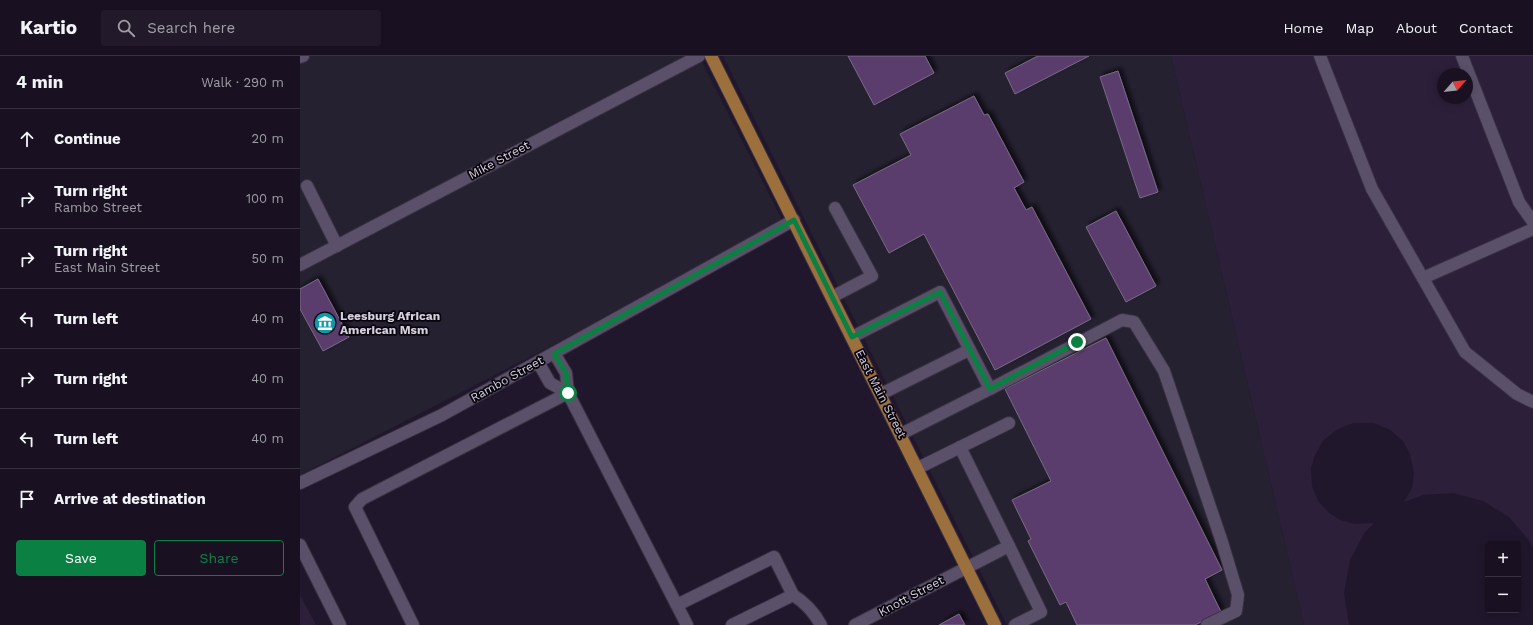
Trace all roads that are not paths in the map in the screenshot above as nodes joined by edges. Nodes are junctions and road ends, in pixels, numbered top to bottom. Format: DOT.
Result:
graph roads {
  1 [pos="303,56"];
  2 [pos="699,56"];
  3 [pos="711,56"];
  4 [pos="1320,56"];
  5 [pos="1462,56"];
  6 [pos="300,58"];
  7 [pos="307,186"];
  8 [pos="835,208"];
  9 [pos="794,220"];
  10 [pos="1533,222"];
  11 [pos="1533,229"];
  12 [pos="336,246"];
  13 [pos="300,265"];
  14 [pos="1423,278"];
  15 [pos="832,297"];
  16 [pos="852,337"];
  17 [pos="969,350"];
  18 [pos="554,354"];
  19 [pos="538,362"];
  20 [pos="990,389"];
  21 [pos="568,393"];
  22 [pos="881,394"];
  23 [pos="1533,402"];
  24 [pos="1009,423"];
  25 [pos="901,434"];
  26 [pos="960,447"];
  27 [pos="918,468"];
  28 [pos="300,483"];
  29 [pos="300,545"];
  30 [pos="1009,546"];
  31 [pos="967,567"];
  32 [pos="793,595"];
  33 [pos="677,605"];
  34 [pos="340,625"];
  35 [pos="413,625"];
  36 [pos="688,625"];
  37 [pos="732,625"];
  38 [pos="821,625"];
  39 [pos="855,625"];
  40 [pos="995,625"];
  41 [pos="1015,625"];
  42 [pos="1207,625"];
  1 -- 6 [label="street"];
  2 -- 12 [label="street, Mike Street"];
  3 -- 9 [label="main road, East Main Street"];
  4 -- 14 [label="street"];
  5 -- 10 [label="street"];
  7 -- 12 [label="street"];
  8 -- 15 [label="street"];
  9 -- 15 [label="main road, East Main Street"];
  9 -- 18 [label="street, Rambo Street"];
  11 -- 14 [label="street"];
  12 -- 13 [label="street, Mike Street"];
  14 -- 23 [label="street"];
  15 -- 16 [label="main road, East Main Street"];
  16 -- 17 [label="street"];
  16 -- 22 [label="main road, East Main Street"];
  17 -- 20 [label="street"];
  17 -- 22 [label="street"];
  18 -- 19 [label="street, Rambo Street"];
  18 -- 21 [label="street"];
  19 -- 21 [label="street"];
  19 -- 28 [label="street, Rambo Street"];
  20 -- 25 [label="street"];
  20 -- 42 [label="street"];
  21 -- 33 [label="street"];
  21 -- 35 [label="street"];
  22 -- 25 [label="main road, East Main Street"];
  24 -- 26 [label="street"];
  25 -- 27 [label="main road, East Main Street"];
  26 -- 27 [label="street"];
  26 -- 30 [label="street"];
  27 -- 31 [label="main road, East Main Street"];
  29 -- 34 [label="street"];
  30 -- 31 [label="street, Knott Street"];
  30 -- 41 [label="street"];
  31 -- 39 [label="street, Knott Street"];
  31 -- 40 [label="main road, East Main Street"];
  32 -- 33 [label="street"];
  32 -- 37 [label="street"];
  32 -- 38 [label="street"];
  33 -- 36 [label="street"];
}
